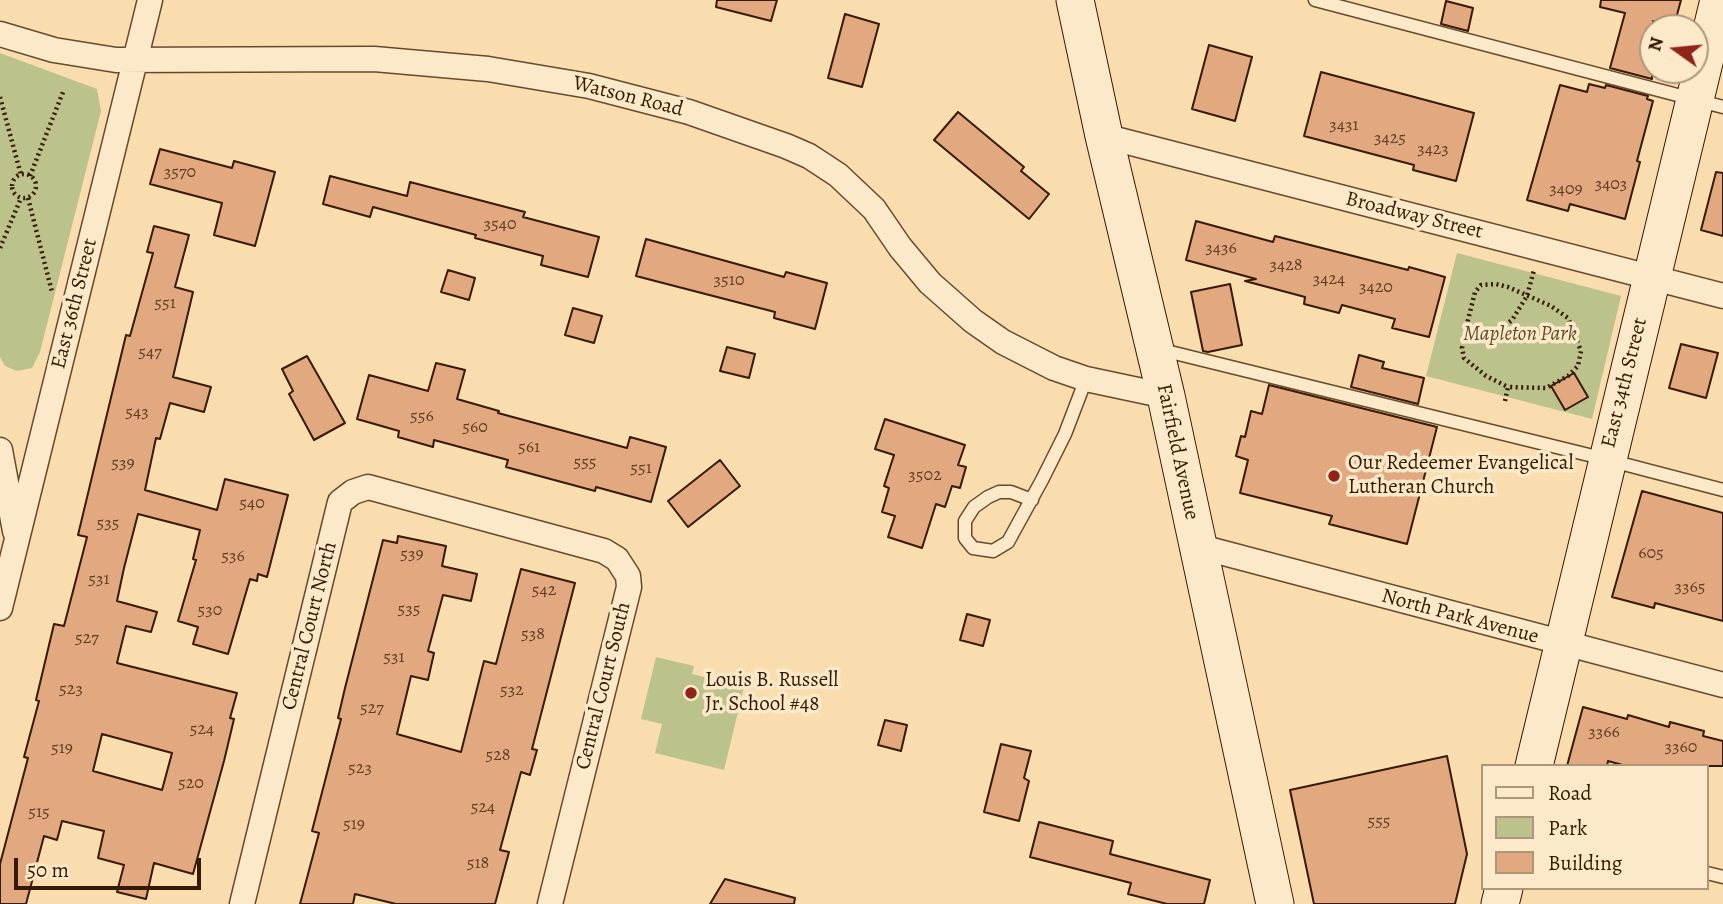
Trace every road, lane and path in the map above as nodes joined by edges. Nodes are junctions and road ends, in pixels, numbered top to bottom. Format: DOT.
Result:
graph roads {
  1 [pos="150,0"];
  2 [pos="1075,0"];
  3 [pos="1315,0"];
  4 [pos="1719,0"];
  5 [pos="0,34"];
  6 [pos="135,60"];
  7 [pos="64,92"];
  8 [pos="0,97"];
  9 [pos="1709,103"];
  10 [pos="1104,136"];
  11 [pos="21,175"];
  12 [pos="30,176"];
  13 [pos="21,198"];
  14 [pos="28,198"];
  15 [pos="0,248"];
  16 [pos="1534,270"];
  17 [pos="1651,278"];
  18 [pos="1527,296"];
  19 [pos="1723,296"];
  20 [pos="54,298"];
  21 [pos="1464,340"];
  22 [pos="1154,348"];
  23 [pos="1086,379"];
  24 [pos="1508,387"];
  25 [pos="1166,396"];
  26 [pos="1505,401"];
  27 [pos="0,450"];
  28 [pos="1606,459"];
  29 [pos="1723,491"];
  30 [pos="1032,500"];
  31 [pos="490,519"];
  32 [pos="17,542"];
  33 [pos="1197,546"];
  34 [pos="0,608"];
  35 [pos="1563,644"];
  36 [pos="1723,685"];
  37 [pos="1534,764"];
  38 [pos="243,904"];
  39 [pos="550,904"];
  40 [pos="1275,904"];
  1 -- 6 [label="street, East 36th Street"];
  2 -- 10 [label="street, Fairfield Avenue"];
  3 -- 9 [label="lane"];
  4 -- 9 [label="street, East 34th Street"];
  5 -- 6 [label="street, Watson Road"];
  6 -- 23 [label="street, Watson Road"];
  6 -- 32 [label="street, East 36th Street"];
  7 -- 12 [label="path"];
  8 -- 11 [label="path"];
  9 -- 17 [label="street, East 34th Street"];
  10 -- 17 [label="street, Broadway Street"];
  10 -- 22 [label="street, Fairfield Avenue"];
  11 -- 12 [label="path"];
  11 -- 13 [label="path"];
  12 -- 14 [label="path"];
  13 -- 14 [label="path"];
  13 -- 15 [label="path"];
  14 -- 20 [label="path"];
  16 -- 18 [label="path"];
  17 -- 19 [label="street, Broadway Street"];
  17 -- 28 [label="street, East 34th Street"];
  18 -- 21 [label="path"];
  18 -- 21 [label="path"];
  18 -- 24 [label="path"];
  21 -- 24 [label="path"];
  22 -- 25 [label="street, Fairfield Avenue"];
  22 -- 28 [label="lane"];
  23 -- 25 [label="street, Watson Road"];
  23 -- 30 [label="lane"];
  24 -- 26 [label="path"];
  25 -- 33 [label="street, Fairfield Avenue"];
  27 -- 32 [label="street"];
  28 -- 29 [label="lane"];
  28 -- 35 [label="street, East 34th Street"];
  30 -- 30 [label="lane"];
  31 -- 38 [label="street, Central Court North"];
  31 -- 39 [label="street, Central Court South"];
  32 -- 34 [label="street, East 36th Street"];
  33 -- 35 [label="street, North Park Avenue"];
  33 -- 40 [label="street, Fairfield Avenue"];
  35 -- 36 [label="street, North Park Avenue"];
  35 -- 37 [label="street, East 34th Street"];
}
